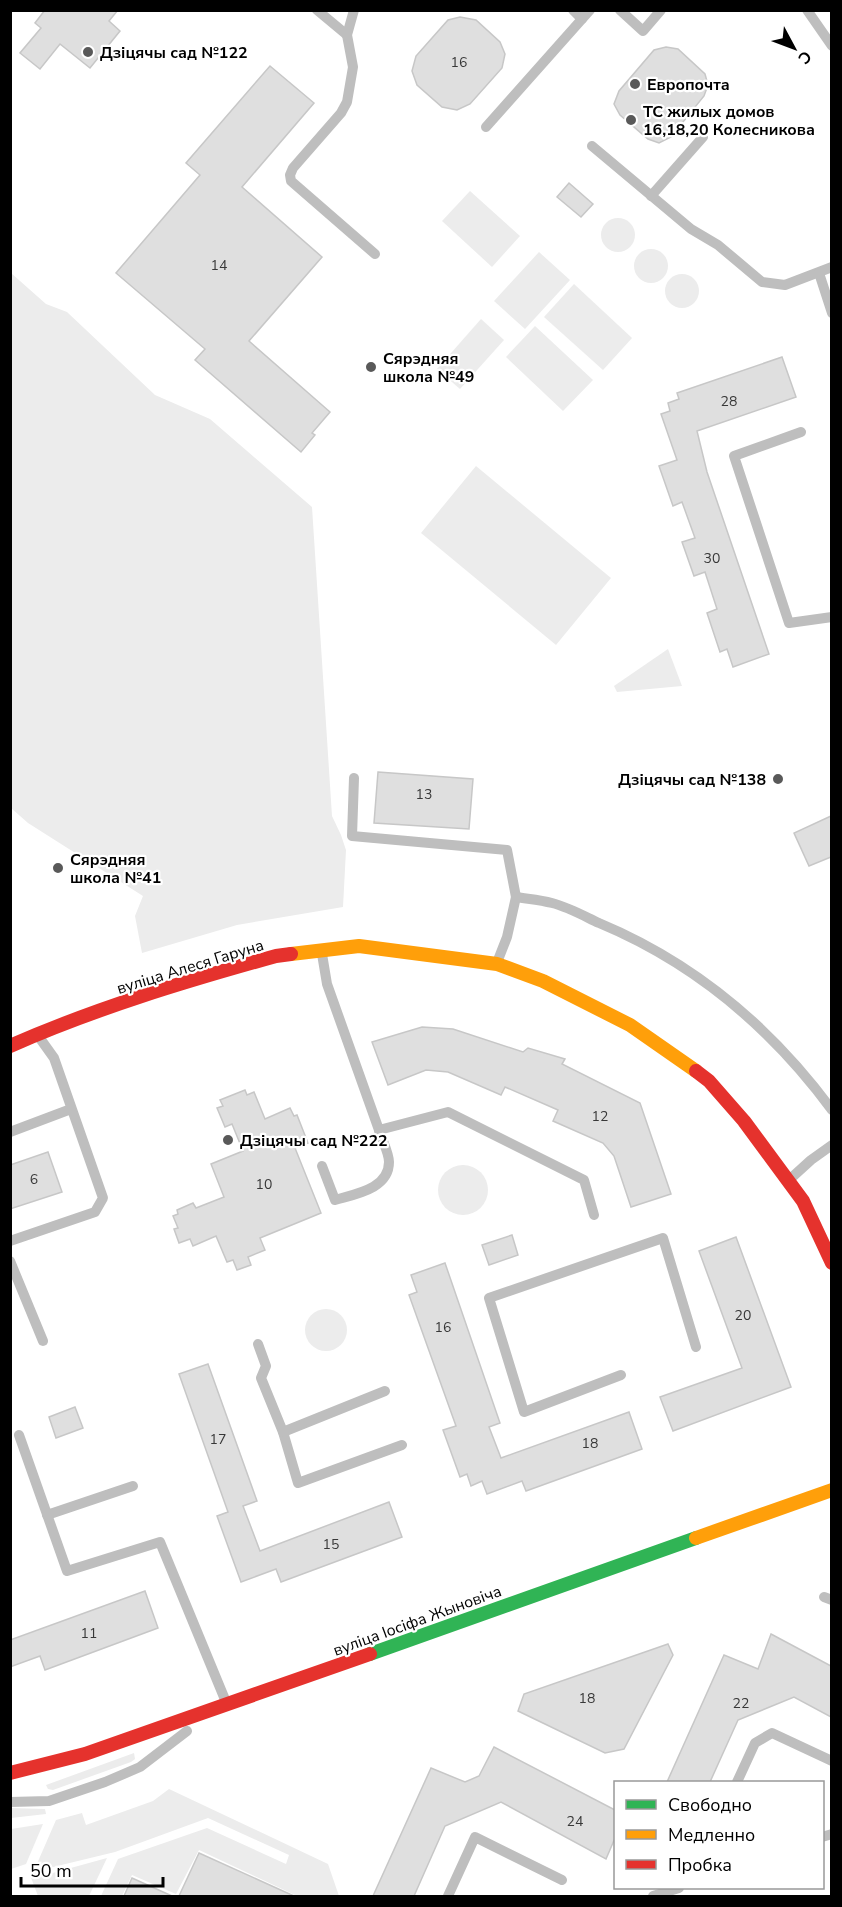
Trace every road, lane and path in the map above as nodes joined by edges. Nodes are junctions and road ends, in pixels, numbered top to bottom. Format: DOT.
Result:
graph roads {
  1 [pos="317,10"];
  2 [pos="354,10"];
  3 [pos="573,10"];
  4 [pos="620,10"];
  5 [pos="661,10"];
  6 [pos="807,10"];
  7 [pos="586,15"];
  8 [pos="347,35"];
  9 [pos="831,46"];
  10 [pos="486,127"];
  11 [pos="703,137"];
  12 [pos="592,146"];
  13 [pos="651,196"];
  14 [pos="375,254"];
  15 [pos="831,267"];
  16 [pos="819,273"];
  17 [pos="831,313"];
  18 [pos="801,432"];
  19 [pos="831,617"];
  20 [pos="354,778"];
  21 [pos="516,897"];
  22 [pos="321,951"];
  23 [pos="497,964"];
  24 [pos="37,1034"];
  25 [pos="10,1046"];
  26 [pos="71,1109"];
  27 [pos="831,1110"];
  28 [pos="379,1130"];
  29 [pos="10,1132"];
  30 [pos="831,1145"];
  31 [pos="322,1166"];
  32 [pos="789,1180"];
  33 [pos="594,1215"];
  34 [pos="10,1241"];
  35 [pos="10,1261"];
  36 [pos="831,1263"];
  37 [pos="42,1341"];
  38 [pos="258,1344"];
  39 [pos="696,1347"];
  40 [pos="621,1375"];
  41 [pos="385,1390"];
  42 [pos="283,1432"];
  43 [pos="19,1435"];
  44 [pos="402,1445"];
  45 [pos="133,1486"];
  46 [pos="831,1491"];
  47 [pos="47,1515"];
  48 [pos="221,1707"];
  49 [pos="831,1761"];
  50 [pos="10,1773"];
  51 [pos="737,1781"];
  52 [pos="10,1802"];
  53 [pos="562,1880"];
  54 [pos="673,1889"];
  55 [pos="448,1896"];
  56 [pos="653,1896"];
  1 -- 8 [label="lane"];
  2 -- 8 [label="lane"];
  3 -- 7 [label="lane"];
  4 -- 5 [label="lane"];
  6 -- 9 [label="lane"];
  7 -- 10 [label="lane"];
  8 -- 14 [label="lane"];
  11 -- 13 [label="lane"];
  12 -- 13 [label="lane"];
  13 -- 16 [label="lane"];
  15 -- 16 [label="lane"];
  16 -- 17 [label="lane"];
  18 -- 19 [label="lane"];
  20 -- 21 [label="lane"];
  21 -- 23 [label="lane"];
  21 -- 27 [label="lane"];
  22 -- 23 [label="street, вуліца Алеся Гаруна"];
  22 -- 24 [label="street, вуліца Алеся Гаруна"];
  22 -- 28 [label="lane"];
  23 -- 32 [label="street, вуліца Алеся Гаруна"];
  24 -- 25 [label="street, вуліца Алеся Гаруна"];
  24 -- 26 [label="lane"];
  26 -- 29 [label="lane"];
  26 -- 34 [label="lane"];
  28 -- 31 [label="lane"];
  28 -- 33 [label="lane"];
  30 -- 32 [label="lane"];
  32 -- 36 [label="street, вуліца Алеся Гаруна"];
  35 -- 37 [label="lane"];
  38 -- 42 [label="lane"];
  39 -- 40 [label="lane"];
  41 -- 42 [label="lane"];
  42 -- 44 [label="lane"];
  43 -- 47 [label="lane"];
  45 -- 47 [label="lane"];
  46 -- 48 [label="street, вуліца Іосіфа Жыновіча"];
  47 -- 48 [label="lane"];
  48 -- 50 [label="street, вуліца Іосіфа Жыновіча"];
  48 -- 52 [label="lane"];
  49 -- 51 [label="lane"];
  53 -- 55 [label="lane"];
  54 -- 56 [label="lane"];
}
